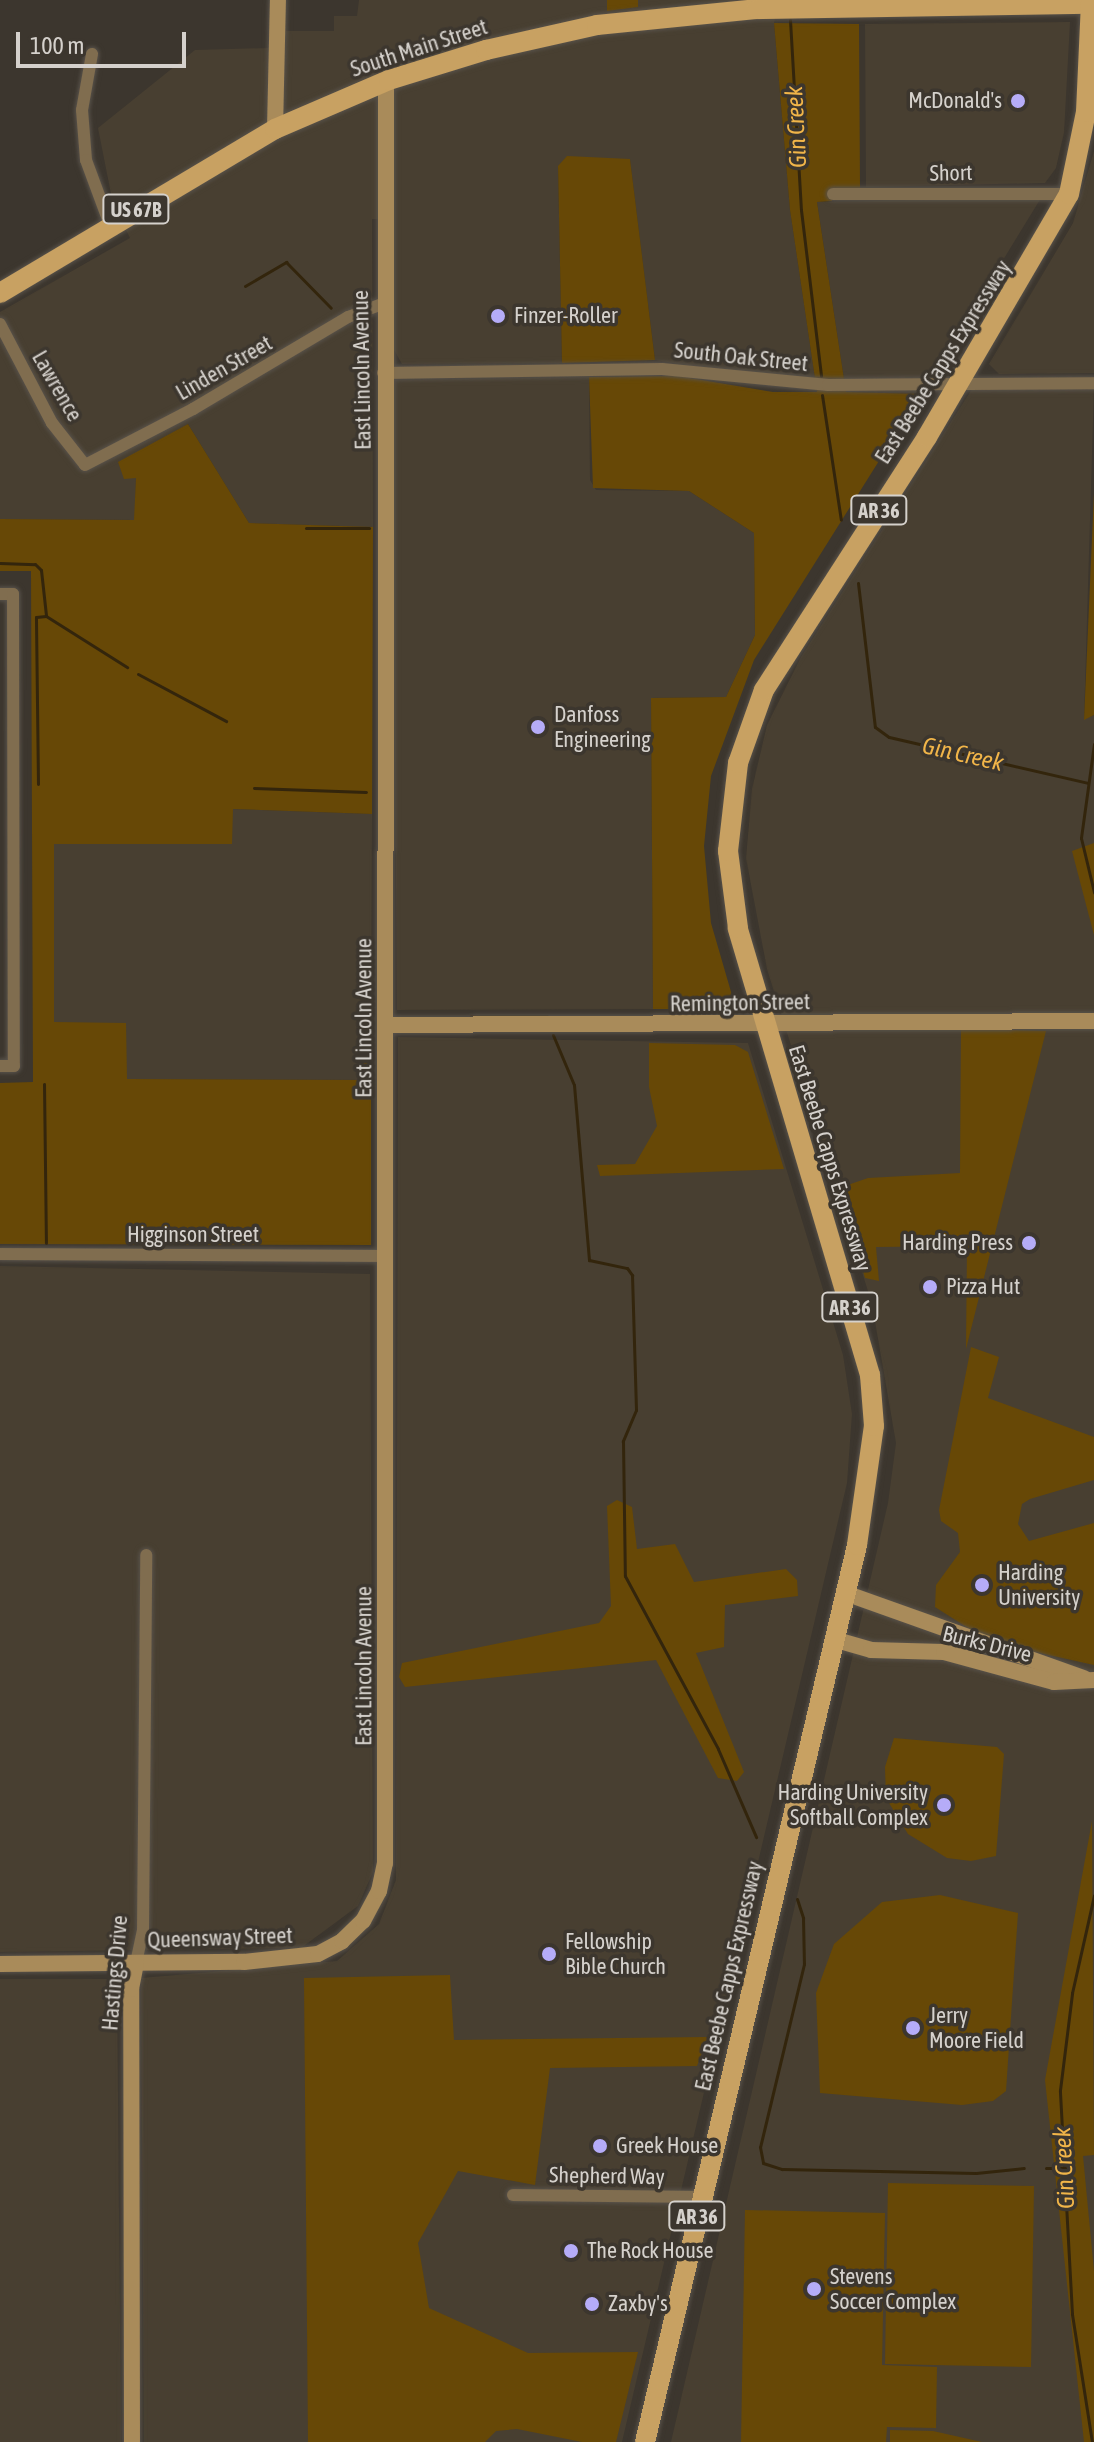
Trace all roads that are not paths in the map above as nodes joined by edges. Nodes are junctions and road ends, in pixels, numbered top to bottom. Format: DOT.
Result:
graph roads {
  1 [pos="278,0"];
  2 [pos="1092,3"];
  3 [pos="92,54"];
  4 [pos="386,81"];
  5 [pos="275,129"];
  6 [pos="833,194"];
  7 [pos="1069,194"];
  8 [pos="110,225"];
  9 [pos="0,293"];
  10 [pos="382,304"];
  11 [pos="0,324"];
  12 [pos="383,373"];
  13 [pos="1094,383"];
  14 [pos="956,385"];
  15 [pos="85,465"];
  16 [pos="0,594"];
  17 [pos="1094,1021"];
  18 [pos="386,1025"];
  19 [pos="766,1027"];
  20 [pos="0,1066"];
  21 [pos="0,1254"];
  22 [pos="386,1256"];
  23 [pos="146,1555"];
  24 [pos="845,1593"];
  25 [pos="833,1639"];
  26 [pos="1089,1679"];
  27 [pos="342,1941"];
  28 [pos="136,1963"];
  29 [pos="0,1964"];
  30 [pos="513,2195"];
  31 [pos="702,2197"];
  32 [pos="132,2442"];
  33 [pos="645,2442"];
  1 -- 5 [label="street"];
  2 -- 4 [label="main road, South Main Street / US 67B"];
  2 -- 7 [label="main road, East Beebe Capps Expressway / AR 36"];
  3 -- 8 [label="street"];
  4 -- 5 [label="main road, South Main Street / US 67B"];
  4 -- 10 [label="street, East Lincoln Avenue"];
  5 -- 8 [label="main road, South Main Street / US 67B"];
  6 -- 7 [label="street, Short"];
  7 -- 14 [label="main road, East Beebe Capps Expressway / AR 36"];
  8 -- 9 [label="main road, South Main Street / US 67B"];
  10 -- 12 [label="street, East Lincoln Avenue"];
  10 -- 15 [label="street, Linden Street"];
  11 -- 15 [label="street, Lawrence"];
  12 -- 14 [label="street, South Oak Street"];
  12 -- 18 [label="street, East Lincoln Avenue"];
  13 -- 14 [label="street, South Oak Street"];
  14 -- 19 [label="main road, East Beebe Capps Expressway / AR 36"];
  16 -- 20 [label="street"];
  17 -- 19 [label="street, Remington Street"];
  18 -- 19 [label="street, Remington Street"];
  18 -- 22 [label="street, East Lincoln Avenue"];
  19 -- 24 [label="main road, East Beebe Capps Expressway / AR 36"];
  21 -- 22 [label="street, Higginson Street"];
  22 -- 27 [label="street, East Lincoln Avenue"];
  23 -- 28 [label="street, Hastings Drive"];
  24 -- 25 [label="main road, East Beebe Capps Expressway / AR 36"];
  24 -- 26 [label="street, Burks Drive"];
  25 -- 26 [label="street, Burks Drive"];
  25 -- 31 [label="main road, East Beebe Capps Expressway / AR 36"];
  27 -- 28 [label="street, Queensway Street"];
  28 -- 29 [label="street, Queensway Street"];
  28 -- 32 [label="street, Hastings Drive"];
  30 -- 31 [label="street, Shepherd Way"];
  31 -- 33 [label="main road, East Beebe Capps Expressway / AR 36"];
}
